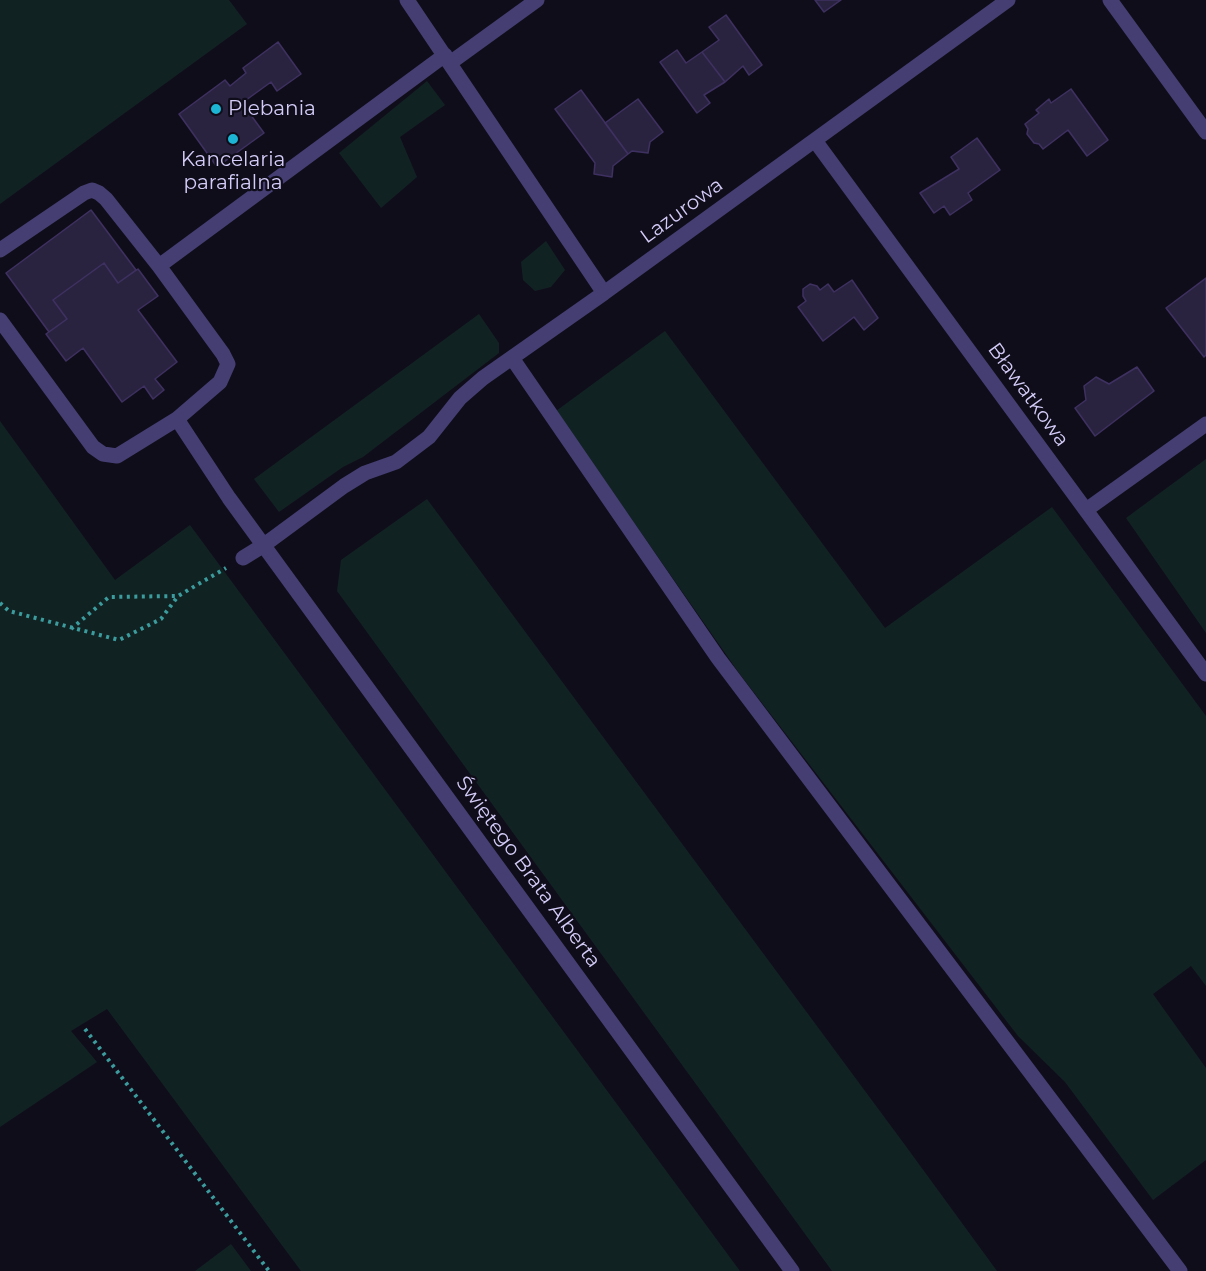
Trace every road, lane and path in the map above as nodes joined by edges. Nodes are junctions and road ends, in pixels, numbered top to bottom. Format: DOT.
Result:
graph roads {
  1 [pos="407,0"];
  2 [pos="537,0"];
  3 [pos="1008,0"];
  4 [pos="1110,0"];
  5 [pos="447,59"];
  6 [pos="1206,132"];
  7 [pos="816,142"];
  8 [pos="0,250"];
  9 [pos="159,266"];
  10 [pos="604,293"];
  11 [pos="0,320"];
  12 [pos="512,358"];
  13 [pos="177,419"];
  14 [pos="1206,424"];
  15 [pos="1086,510"];
  16 [pos="264,545"];
  17 [pos="243,558"];
  18 [pos="178,596"];
  19 [pos="0,603"];
  20 [pos="70,629"];
  21 [pos="1206,674"];
  22 [pos="85,1029"];
  23 [pos="269,1271"];
  24 [pos="792,1271"];
  25 [pos="1180,1271"];
  1 -- 5 [label="street"];
  2 -- 5 [label="street"];
  3 -- 7 [label="street, Lazurowa"];
  4 -- 6 [label="street"];
  5 -- 9 [label="street"];
  5 -- 10 [label="street"];
  7 -- 10 [label="street, Lazurowa"];
  7 -- 15 [label="street, Bławatkowa"];
  8 -- 9 [label="street"];
  9 -- 13 [label="street"];
  10 -- 12 [label="street, Lazurowa"];
  11 -- 13 [label="street"];
  12 -- 16 [label="street, Lazurowa"];
  12 -- 25 [label="street"];
  13 -- 16 [label="street, Świętego Brata Alberta"];
  14 -- 15 [label="street"];
  15 -- 21 [label="street, Bławatkowa"];
  16 -- 17 [label="street, Lazurowa"];
  16 -- 24 [label="street, Świętego Brata Alberta"];
  17 -- 18 [label="path"];
  18 -- 20 [label="path"];
  18 -- 20 [label="path"];
  19 -- 20 [label="path"];
  22 -- 23 [label="path"];
}
